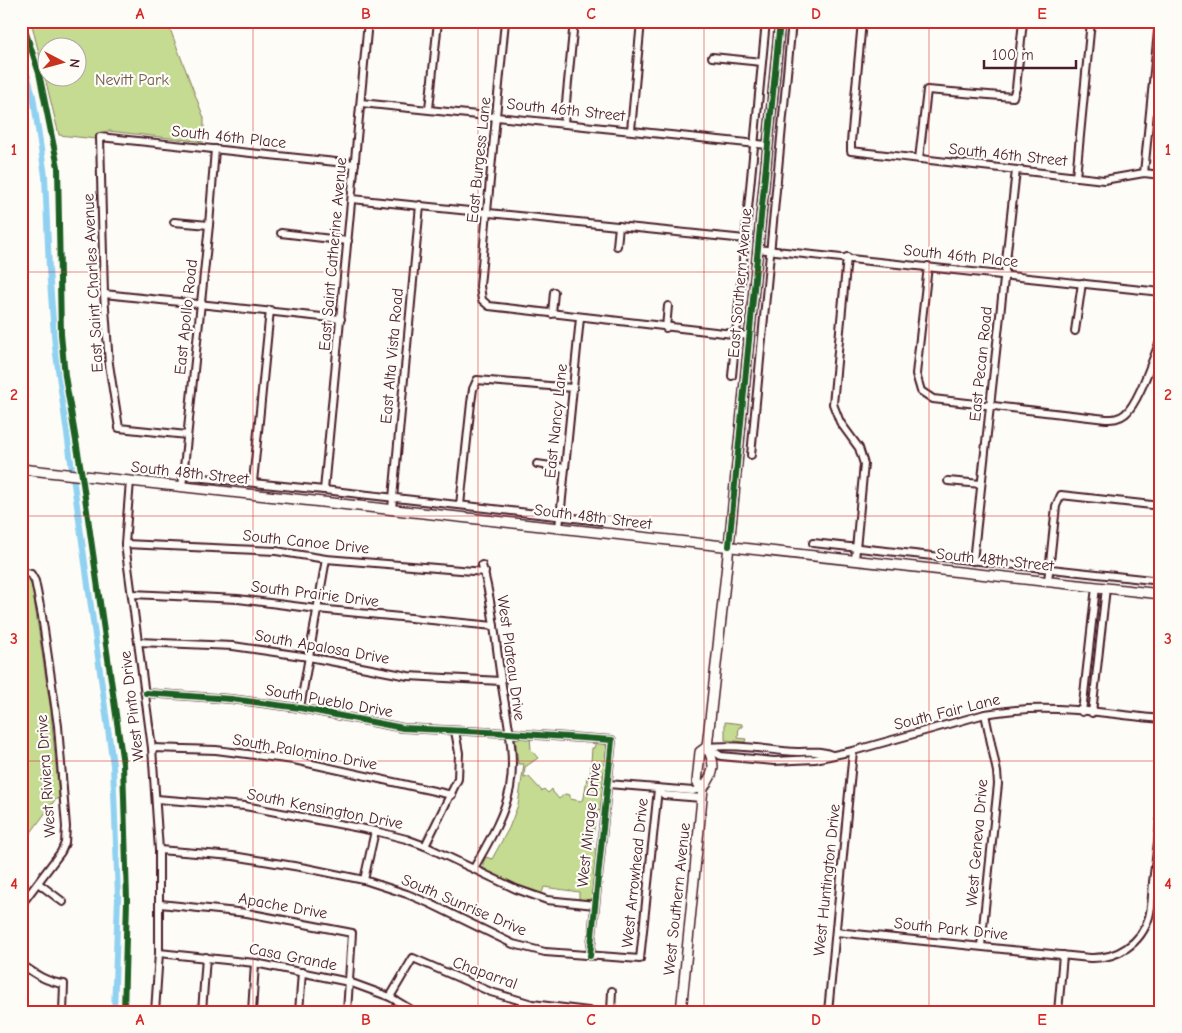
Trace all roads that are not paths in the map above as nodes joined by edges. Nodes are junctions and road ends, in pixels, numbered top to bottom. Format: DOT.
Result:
graph roads {
  1 [pos="368,21"];
  2 [pos="438,21"];
  3 [pos="505,21"];
  4 [pos="574,21"];
  5 [pos="641,21"];
  6 [pos="766,21"];
  7 [pos="780,21"];
  8 [pos="792,21"];
  9 [pos="862,21"];
  10 [pos="932,21"];
  11 [pos="944,21"];
  12 [pos="1022,21"];
  13 [pos="1091,21"];
  14 [pos="1159,21"];
  15 [pos="712,57"];
  16 [pos="762,62"];
  17 [pos="361,103"];
  18 [pos="429,109"];
  19 [pos="498,116"];
  20 [pos="564,123"];
  21 [pos="631,130"];
  22 [pos="100,137"];
  23 [pos="755,143"];
  24 [pos="768,145"];
  25 [pos="214,149"];
  26 [pos="919,159"];
  27 [pos="355,164"];
  28 [pos="1016,170"];
  29 [pos="1144,173"];
  30 [pos="1161,175"];
  31 [pos="1076,177"];
  32 [pos="352,199"];
  33 [pos="420,205"];
  34 [pos="488,212"];
  35 [pos="174,222"];
  36 [pos="209,225"];
  37 [pos="619,226"];
  38 [pos="281,233"];
  39 [pos="745,239"];
  40 [pos="348,241"];
  41 [pos="617,246"];
  42 [pos="758,249"];
  43 [pos="770,250"];
  44 [pos="847,257"];
  45 [pos="928,266"];
  46 [pos="1005,274"];
  47 [pos="1082,283"];
  48 [pos="554,292"];
  49 [pos="1161,292"];
  50 [pos="104,294"];
  51 [pos="201,303"];
  52 [pos="668,306"];
  53 [pos="270,310"];
  54 [pos="552,314"];
  55 [pos="580,318"];
  56 [pos="341,319"];
  57 [pos="666,328"];
  58 [pos="1075,331"];
  59 [pos="736,335"];
  60 [pos="750,336"];
  61 [pos="1161,339"];
  62 [pos="732,376"];
  63 [pos="573,388"];
  64 [pos="990,406"];
  65 [pos="187,435"];
  66 [pos="751,455"];
  67 [pos="537,464"];
  68 [pos="565,468"];
  69 [pos="21,469"];
  70 [pos="183,476"];
  71 [pos="130,481"];
  72 [pos="948,481"];
  73 [pos="253,482"];
  74 [pos="981,484"];
  75 [pos="182,487"];
  76 [pos="324,490"];
  77 [pos="393,498"];
  78 [pos="460,505"];
  79 [pos="1161,506"];
  80 [pos="392,510"];
  81 [pos="560,516"];
  82 [pos="601,521"];
  83 [pos="559,528"];
  84 [pos="813,543"];
  85 [pos="125,544"];
  86 [pos="729,546"];
  87 [pos="856,548"];
  88 [pos="326,559"];
  89 [pos="855,560"];
  90 [pos="973,561"];
  91 [pos="482,565"];
  92 [pos="1050,570"];
  93 [pos="21,572"];
  94 [pos="484,572"];
  95 [pos="1048,581"];
  96 [pos="1161,582"];
  97 [pos="1096,587"];
  98 [pos="1106,588"];
  99 [pos="132,594"];
  100 [pos="1161,594"];
  101 [pos="317,609"];
  102 [pos="494,626"];
  103 [pos="138,642"];
  104 [pos="309,657"];
  105 [pos="501,681"];
  106 [pos="146,693"];
  107 [pos="300,708"];
  108 [pos="1082,712"];
  109 [pos="1092,713"];
  110 [pos="985,714"];
  111 [pos="1161,719"];
  112 [pos="455,731"];
  113 [pos="508,733"];
  114 [pos="707,747"];
  115 [pos="152,748"];
  116 [pos="853,751"];
  117 [pos="832,755"];
  118 [pos="698,776"];
  119 [pos="608,784"];
  120 [pos="658,789"];
  121 [pos="681,790"];
  122 [pos="703,793"];
  123 [pos="452,795"];
  124 [pos="156,799"];
  125 [pos="1161,812"];
  126 [pos="375,831"];
  127 [pos="425,846"];
  128 [pos="159,850"];
  129 [pos="474,868"];
  130 [pos="364,880"];
  131 [pos="38,883"];
  132 [pos="63,902"];
  133 [pos="160,904"];
  134 [pos="21,905"];
  135 [pos="595,905"];
  136 [pos="836,932"];
  137 [pos="981,946"];
  138 [pos="159,953"];
  139 [pos="1063,955"];
  140 [pos="590,956"];
  141 [pos="206,957"];
  142 [pos="640,959"];
  143 [pos="255,963"];
  144 [pos="21,964"];
  145 [pos="302,972"];
  146 [pos="349,982"];
  147 [pos="612,991"];
  148 [pos="390,998"];
  149 [pos="407,1010"];
  150 [pos="63,1012"];
  151 [pos="154,1012"];
  152 [pos="202,1012"];
  153 [pos="252,1012"];
  154 [pos="299,1012"];
  155 [pos="347,1012"];
  156 [pos="415,1012"];
  157 [pos="596,1012"];
  158 [pos="611,1012"];
  159 [pos="681,1012"];
  160 [pos="828,1012"];
  161 [pos="1058,1012"];
  1 -- 17 [label="street, East Saint Catherine Avenue"];
  2 -- 18 [label="street"];
  3 -- 19 [label="street, East Burgess Lane"];
  4 -- 20 [label="street"];
  5 -- 21 [label="street"];
  6 -- 16 [label="street, East Southern Avenue"];
  7 -- 24 [label="main road, East Southern Avenue"];
  8 -- 43 [label="street, East Southern Avenue"];
  9 -- 26 [label="street, South 46th Street"];
  10 -- 11 [label="street"];
  12 -- 26 [label="street"];
  13 -- 31 [label="street"];
  14 -- 29 [label="street"];
  15 -- 16 [label="street"];
  16 -- 23 [label="street, East Southern Avenue"];
  17 -- 18 [label="street, South 46th Street"];
  17 -- 27 [label="street, East Saint Catherine Avenue"];
  18 -- 19 [label="street, South 46th Street"];
  19 -- 20 [label="street, South 46th Street"];
  19 -- 34 [label="street, East Burgess Lane"];
  20 -- 21 [label="street, South 46th Street"];
  21 -- 23 [label="street, South 46th Street"];
  22 -- 25 [label="street, South 46th Place"];
  22 -- 50 [label="street, East Saint Charles Avenue"];
  23 -- 24 [label="street, South 46th Street"];
  23 -- 39 [label="street, East Southern Avenue"];
  24 -- 42 [label="main road, East Southern Avenue"];
  25 -- 27 [label="street, South 46th Place"];
  25 -- 36 [label="street, East Apollo Road"];
  26 -- 28 [label="street, South 46th Street"];
  27 -- 32 [label="street, East Saint Catherine Avenue"];
  28 -- 31 [label="street, South 46th Street"];
  28 -- 46 [label="street, East Pecan Road"];
  29 -- 30 [label="street, South 46th Street"];
  29 -- 31 [label="street, South 46th Street"];
  32 -- 33 [label="street"];
  32 -- 40 [label="street, East Saint Catherine Avenue"];
  33 -- 34 [label="street"];
  33 -- 77 [label="street, East Alta Vista Road"];
  34 -- 37 [label="street"];
  34 -- 54 [label="street, East Burgess Lane"];
  35 -- 36 [label="street"];
  36 -- 51 [label="street, East Apollo Road"];
  37 -- 39 [label="street"];
  37 -- 41 [label="street"];
  38 -- 40 [label="street"];
  39 -- 59 [label="street, East Southern Avenue"];
  40 -- 56 [label="street, East Saint Catherine Avenue"];
  42 -- 43 [label="street, South 46th Place"];
  42 -- 60 [label="main road, East Southern Avenue"];
  43 -- 44 [label="street, South 46th Place"];
  43 -- 66 [label="street, East Southern Avenue"];
  44 -- 45 [label="street, South 46th Place"];
  44 -- 87 [label="street"];
  45 -- 46 [label="street, South 46th Place"];
  45 -- 64 [label="street"];
  46 -- 47 [label="street, South 46th Place"];
  46 -- 64 [label="street, East Pecan Road"];
  47 -- 49 [label="street, South 46th Place"];
  47 -- 58 [label="street"];
  48 -- 54 [label="street"];
  50 -- 51 [label="street"];
  50 -- 65 [label="street, East Saint Charles Avenue"];
  51 -- 53 [label="street"];
  51 -- 65 [label="street, East Apollo Road"];
  52 -- 57 [label="street"];
  53 -- 56 [label="street"];
  53 -- 73 [label="street"];
  54 -- 55 [label="street"];
  55 -- 57 [label="street"];
  55 -- 63 [label="street, East Nancy Lane"];
  56 -- 76 [label="street, East Saint Catherine Avenue"];
  57 -- 59 [label="street"];
  59 -- 60 [label="street"];
  59 -- 62 [label="street, East Southern Avenue"];
  60 -- 86 [label="main road, East Southern Avenue"];
  61 -- 64 [label="street"];
  63 -- 68 [label="street, East Nancy Lane"];
  63 -- 78 [label="street"];
  64 -- 74 [label="street, East Pecan Road"];
  65 -- 70 [label="street, East Apollo Road"];
  67 -- 68 [label="street"];
  68 -- 81 [label="street, East Nancy Lane"];
  69 -- 71 [label="main road, South 48th Street"];
  70 -- 73 [label="street, South 48th Street"];
  70 -- 75 [label="street, East Apollo Road"];
  71 -- 75 [label="main road, South 48th Street"];
  71 -- 85 [label="street, West Pinto Drive"];
  72 -- 74 [label="street"];
  73 -- 76 [label="street, South 48th Street"];
  74 -- 90 [label="street, East Pecan Road"];
  75 -- 80 [label="main road, South 48th Street"];
  76 -- 77 [label="street, South 48th Street"];
  77 -- 78 [label="street, South 48th Street"];
  77 -- 80 [label="street, East Alta Vista Road"];
  78 -- 81 [label="street, South 48th Street"];
  79 -- 92 [label="street"];
  80 -- 83 [label="main road, South 48th Street"];
  81 -- 82 [label="street, South 48th Street"];
  81 -- 83 [label="street, East Nancy Lane"];
  83 -- 86 [label="main road, South 48th Street"];
  84 -- 87 [label="street, South 48th Street"];
  85 -- 88 [label="street, South Canoe Drive"];
  85 -- 99 [label="street, West Pinto Drive"];
  86 -- 89 [label="main road, South 48th Street"];
  86 -- 114 [label="main road, West Southern Avenue"];
  87 -- 89 [label="street"];
  87 -- 90 [label="street, South 48th Street"];
  88 -- 94 [label="street, South Canoe Drive"];
  88 -- 101 [label="street"];
  89 -- 95 [label="main road, South 48th Street"];
  90 -- 92 [label="street, South 48th Street"];
  91 -- 94 [label="street, West Plateau Drive"];
  92 -- 95 [label="street"];
  92 -- 96 [label="street, South 48th Street"];
  93 -- 131 [label="street, West Riviera Drive"];
  94 -- 102 [label="street, West Plateau Drive"];
  95 -- 97 [label="main road, South 48th Street"];
  97 -- 98 [label="main road, South 48th Street"];
  97 -- 108 [label="street"];
  98 -- 100 [label="main road, South 48th Street"];
  98 -- 109 [label="street"];
  99 -- 101 [label="street, South Prairie Drive"];
  99 -- 103 [label="street, West Pinto Drive"];
  101 -- 102 [label="street, South Prairie Drive"];
  101 -- 104 [label="street"];
  102 -- 105 [label="street, West Plateau Drive"];
  103 -- 104 [label="street, South Apalosa Drive"];
  103 -- 106 [label="street, West Pinto Drive"];
  104 -- 105 [label="street, South Apalosa Drive"];
  104 -- 107 [label="street"];
  105 -- 113 [label="street, West Plateau Drive"];
  106 -- 107 [label="street, South Pueblo Drive"];
  106 -- 115 [label="street, West Pinto Drive"];
  107 -- 112 [label="street, South Pueblo Drive"];
  108 -- 109 [label="street, South Fair Lane"];
  108 -- 110 [label="street, South Fair Lane"];
  109 -- 111 [label="street, South Fair Lane"];
  110 -- 116 [label="street, South Fair Lane"];
  110 -- 137 [label="street, West Geneva Drive"];
  112 -- 113 [label="street, South Pueblo Drive"];
  112 -- 123 [label="street"];
  113 -- 119 [label="street, West Mirage Drive"];
  113 -- 129 [label="street, West Plateau Drive"];
  114 -- 117 [label="street, South Fair Lane"];
  114 -- 117 [label="street, South Fair Lane"];
  114 -- 118 [label="main road, West Southern Avenue"];
  114 -- 122 [label="main road, West Southern Avenue"];
  115 -- 123 [label="street, South Palomino Drive"];
  115 -- 124 [label="street, West Pinto Drive"];
  116 -- 117 [label="street, South Fair Lane"];
  116 -- 136 [label="street, West Huntington Drive"];
  118 -- 121 [label="street"];
  118 -- 122 [label="main road, West Southern Avenue"];
  119 -- 120 [label="street"];
  119 -- 135 [label="street, West Mirage Drive"];
  120 -- 121 [label="street"];
  120 -- 122 [label="street"];
  120 -- 142 [label="street, West Arrowhead Drive"];
  121 -- 122 [label="street"];
  122 -- 159 [label="main road, West Southern Avenue"];
  123 -- 127 [label="street"];
  124 -- 126 [label="street, South Kensington Drive"];
  124 -- 128 [label="street, West Pinto Drive"];
  125 -- 139 [label="street, South Park Drive"];
  126 -- 127 [label="street, South Kensington Drive"];
  126 -- 130 [label="street"];
  127 -- 129 [label="street, South Kensington Drive"];
  128 -- 130 [label="street, South Sunrise Drive"];
  128 -- 133 [label="street, West Pinto Drive"];
  129 -- 135 [label="street, South Kensington Drive"];
  130 -- 140 [label="street, South Sunrise Drive"];
  131 -- 132 [label="street"];
  131 -- 134 [label="street, West Riviera Drive"];
  133 -- 138 [label="street, West Pinto Drive"];
  133 -- 146 [label="street, Apache Drive"];
  135 -- 140 [label="street, West Mirage Drive"];
  136 -- 137 [label="street, South Park Drive"];
  136 -- 160 [label="street, West Huntington Drive"];
  137 -- 139 [label="street, South Park Drive"];
  138 -- 141 [label="street, Casa Grande"];
  138 -- 151 [label="street, West Pinto Drive"];
  139 -- 161 [label="street"];
  140 -- 142 [label="street, South Sunrise Drive"];
  141 -- 143 [label="street, Casa Grande"];
  141 -- 152 [label="street"];
  143 -- 145 [label="street, Casa Grande"];
  143 -- 153 [label="street"];
  144 -- 150 [label="street"];
  145 -- 146 [label="street, Casa Grande"];
  145 -- 154 [label="street"];
  146 -- 148 [label="street, Casa Grande"];
  146 -- 155 [label="street"];
  147 -- 158 [label="street"];
  148 -- 149 [label="street, Casa Grande"];
  148 -- 157 [label="street, Chaparral"];
  149 -- 156 [label="street, Casa Grande"];
}
